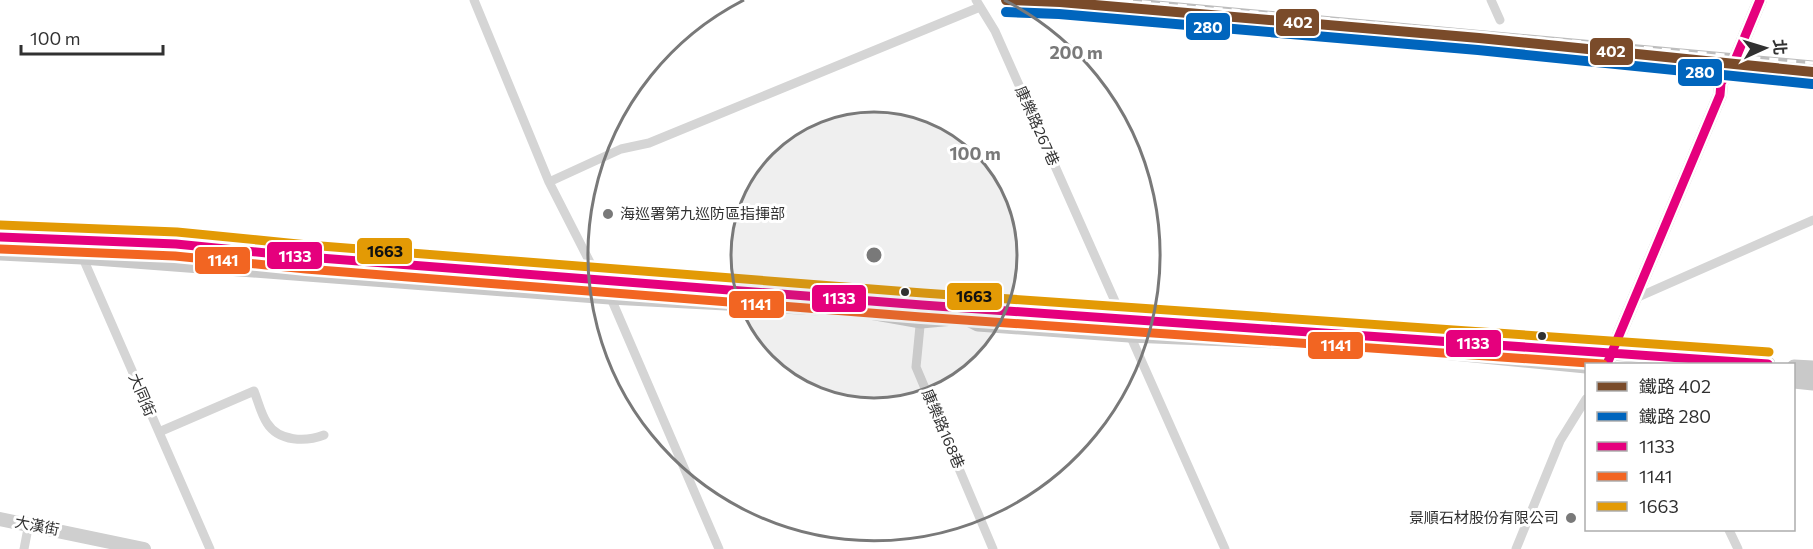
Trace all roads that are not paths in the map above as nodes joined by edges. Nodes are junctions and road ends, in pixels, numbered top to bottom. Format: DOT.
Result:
graph roads {
  1 [pos="474,0"];
  2 [pos="1491,0"];
  3 [pos="1760,0"];
  4 [pos="978,4"];
  5 [pos="1500,20"];
  6 [pos="549,182"];
  7 [pos="1813,220"];
  8 [pos="0,237"];
  9 [pos="82,238"];
  10 [pos="0,253"];
  11 [pos="82,256"];
  12 [pos="307,257"];
  13 [pos="306,274"];
  14 [pos="596,278"];
  15 [pos="610,297"];
  16 [pos="1636,298"];
  17 [pos="922,305"];
  18 [pos="1123,320"];
  19 [pos="921,321"];
  20 [pos="1129,335"];
  21 [pos="1610,358"];
  22 [pos="1670,361"];
  23 [pos="1735,363"];
  24 [pos="1585,366"];
  25 [pos="1795,367"];
  26 [pos="1813,368"];
  27 [pos="1795,381"];
  28 [pos="1813,383"];
  29 [pos="1585,402"];
  30 [pos="159,432"];
  31 [pos="324,435"];
  32 [pos="0,519"];
  33 [pos="29,523"];
  34 [pos="1729,531"];
  35 [pos="120,546"];
  36 [pos="24,549"];
  37 [pos="144,549"];
  38 [pos="210,549"];
  39 [pos="719,549"];
  40 [pos="993,549"];
  41 [pos="1225,549"];
  42 [pos="1516,549"];
  43 [pos="1738,549"];
  1 -- 6 [label="street"];
  2 -- 5 [label="street"];
  3 -- 16 [label="street"];
  4 -- 6 [label="street"];
  4 -- 18 [label="street, 康樂路267巷"];
  6 -- 14 [label="street"];
  7 -- 16 [label="street"];
  8 -- 9 [label="main road"];
  9 -- 11 [label="street, 大同街"];
  9 -- 12 [label="main road"];
  10 -- 11 [label="main road"];
  11 -- 13 [label="main road"];
  11 -- 30 [label="street, 大同街"];
  12 -- 13 [label="main road"];
  12 -- 14 [label="main road"];
  13 -- 15 [label="main road"];
  14 -- 15 [label="street"];
  14 -- 17 [label="main road"];
  15 -- 19 [label="main road"];
  15 -- 39 [label="street"];
  16 -- 21 [label="street"];
  17 -- 18 [label="main road"];
  17 -- 19 [label="street, 康樂路168巷"];
  18 -- 20 [label="street, 康樂路267巷"];
  18 -- 21 [label="main road"];
  19 -- 20 [label="main road"];
  19 -- 40 [label="street, 康樂路168巷"];
  20 -- 24 [label="main road"];
  20 -- 41 [label="street, 康樂路267巷"];
  21 -- 22 [label="main road"];
  22 -- 23 [label="main road"];
  25 -- 26 [label="main road"];
  27 -- 28 [label="main road"];
  29 -- 42 [label="street"];
  30 -- 31 [label="street"];
  30 -- 38 [label="street, 大同街"];
  32 -- 33 [label="street, 大漢街"];
  33 -- 35 [label="street, 大漢街"];
  33 -- 36 [label="street"];
  34 -- 43 [label="street"];
  35 -- 37 [label="street, 大漢街"];
}
